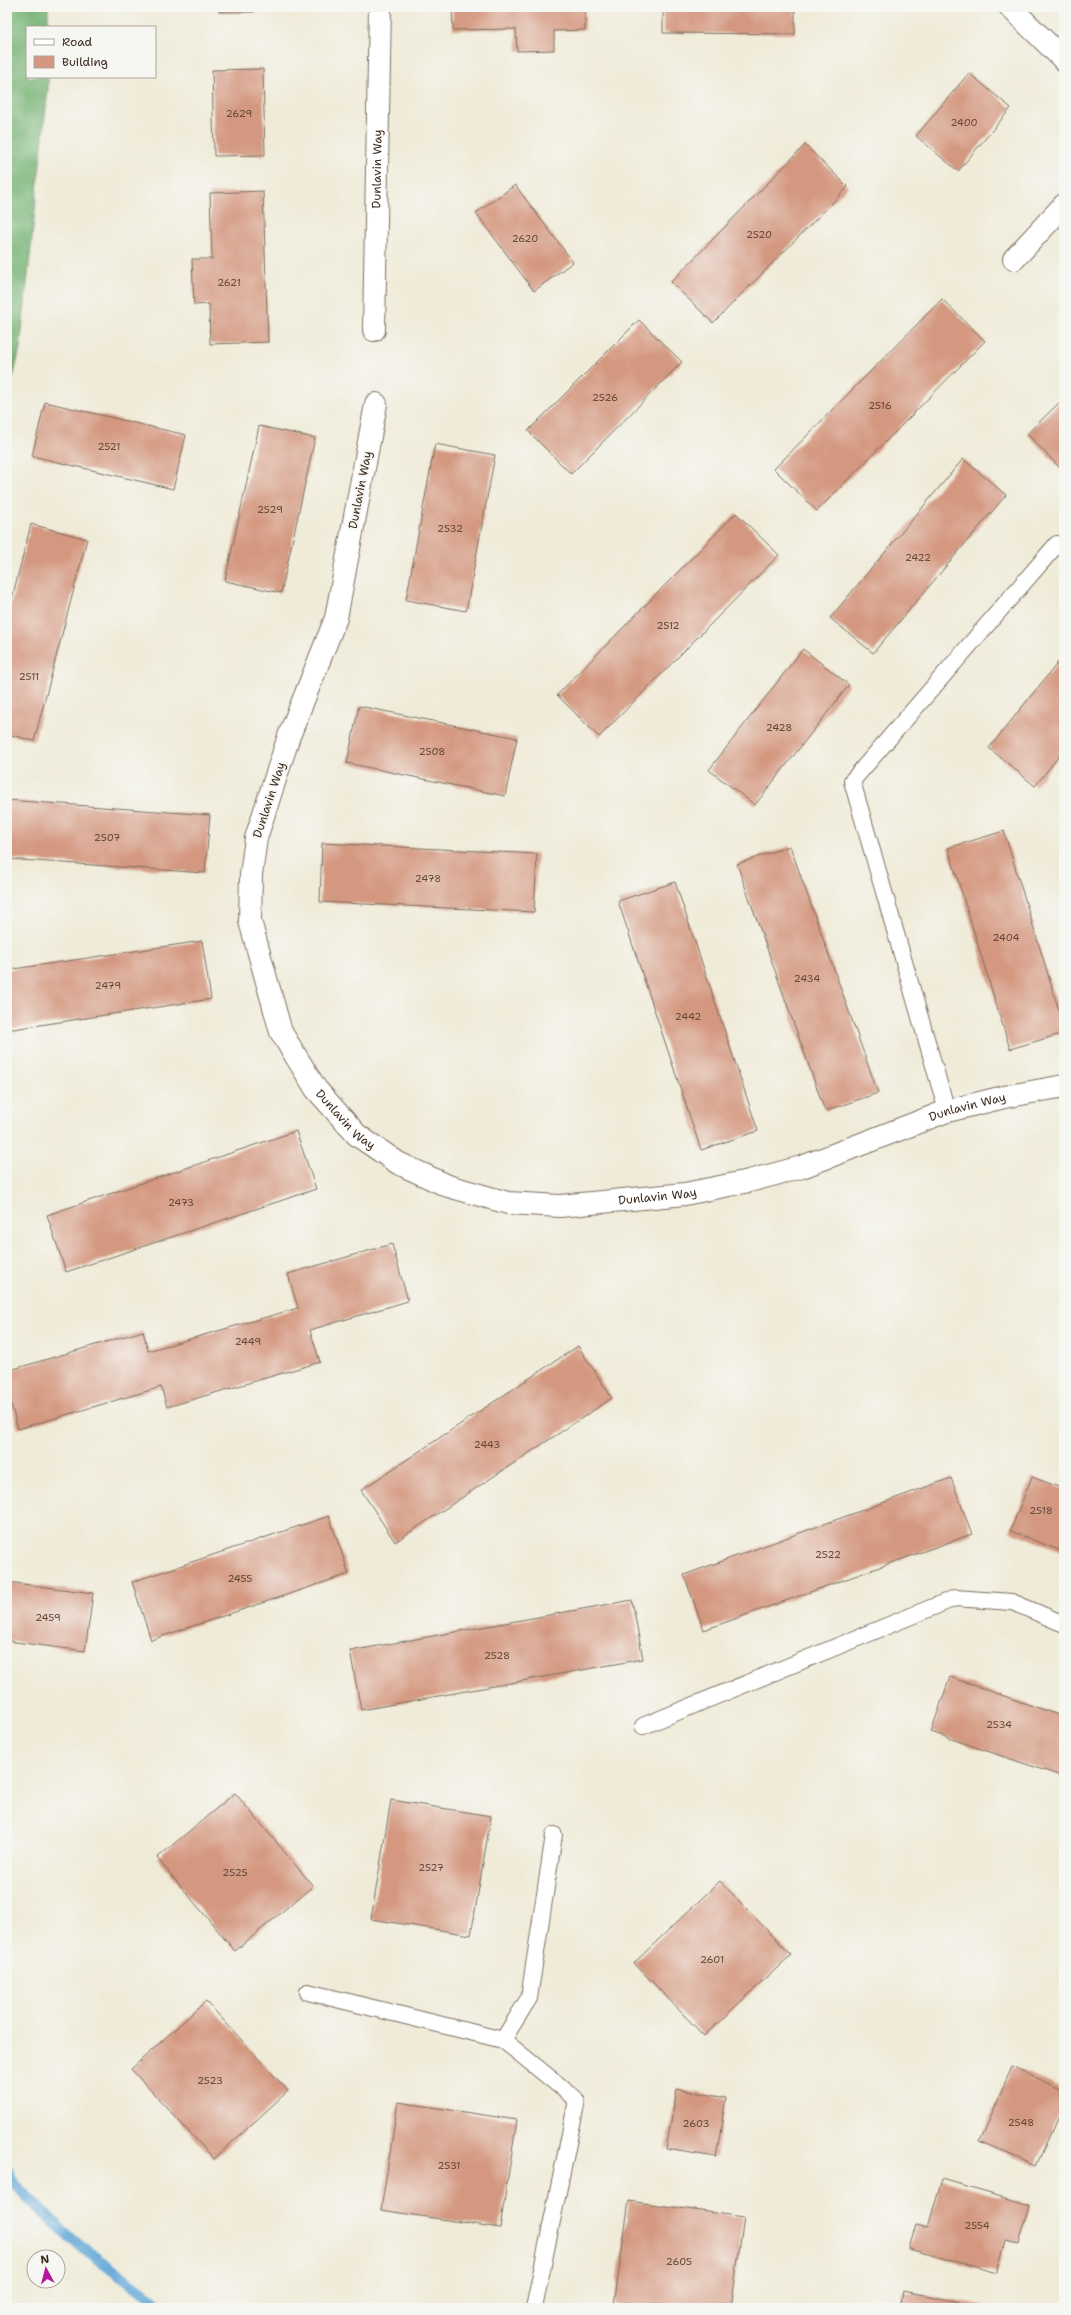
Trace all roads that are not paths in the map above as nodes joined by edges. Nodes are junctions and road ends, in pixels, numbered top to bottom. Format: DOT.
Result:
graph roads {
  1 [pos="380,7"];
  2 [pos="1010,7"];
  3 [pos="1064,60"];
  4 [pos="1064,205"];
  5 [pos="1014,259"];
  6 [pos="374,330"];
  7 [pos="376,404"];
  8 [pos="1057,544"];
  9 [pos="1064,1086"];
  10 [pos="947,1111"];
  11 [pos="1064,1624"];
  12 [pos="643,1726"];
  13 [pos="554,1834"];
  14 [pos="308,1992"];
  15 [pos="503,2040"];
  16 [pos="534,2308"];
  1 -- 6 [label="street, Dunlavin Way"];
  2 -- 3 [label="street"];
  4 -- 5 [label="street"];
  7 -- 10 [label="street, Dunlavin Way"];
  8 -- 10 [label="lane"];
  9 -- 10 [label="street, Dunlavin Way"];
  11 -- 12 [label="lane"];
  13 -- 15 [label="lane"];
  14 -- 15 [label="lane"];
  15 -- 16 [label="lane"];
}
